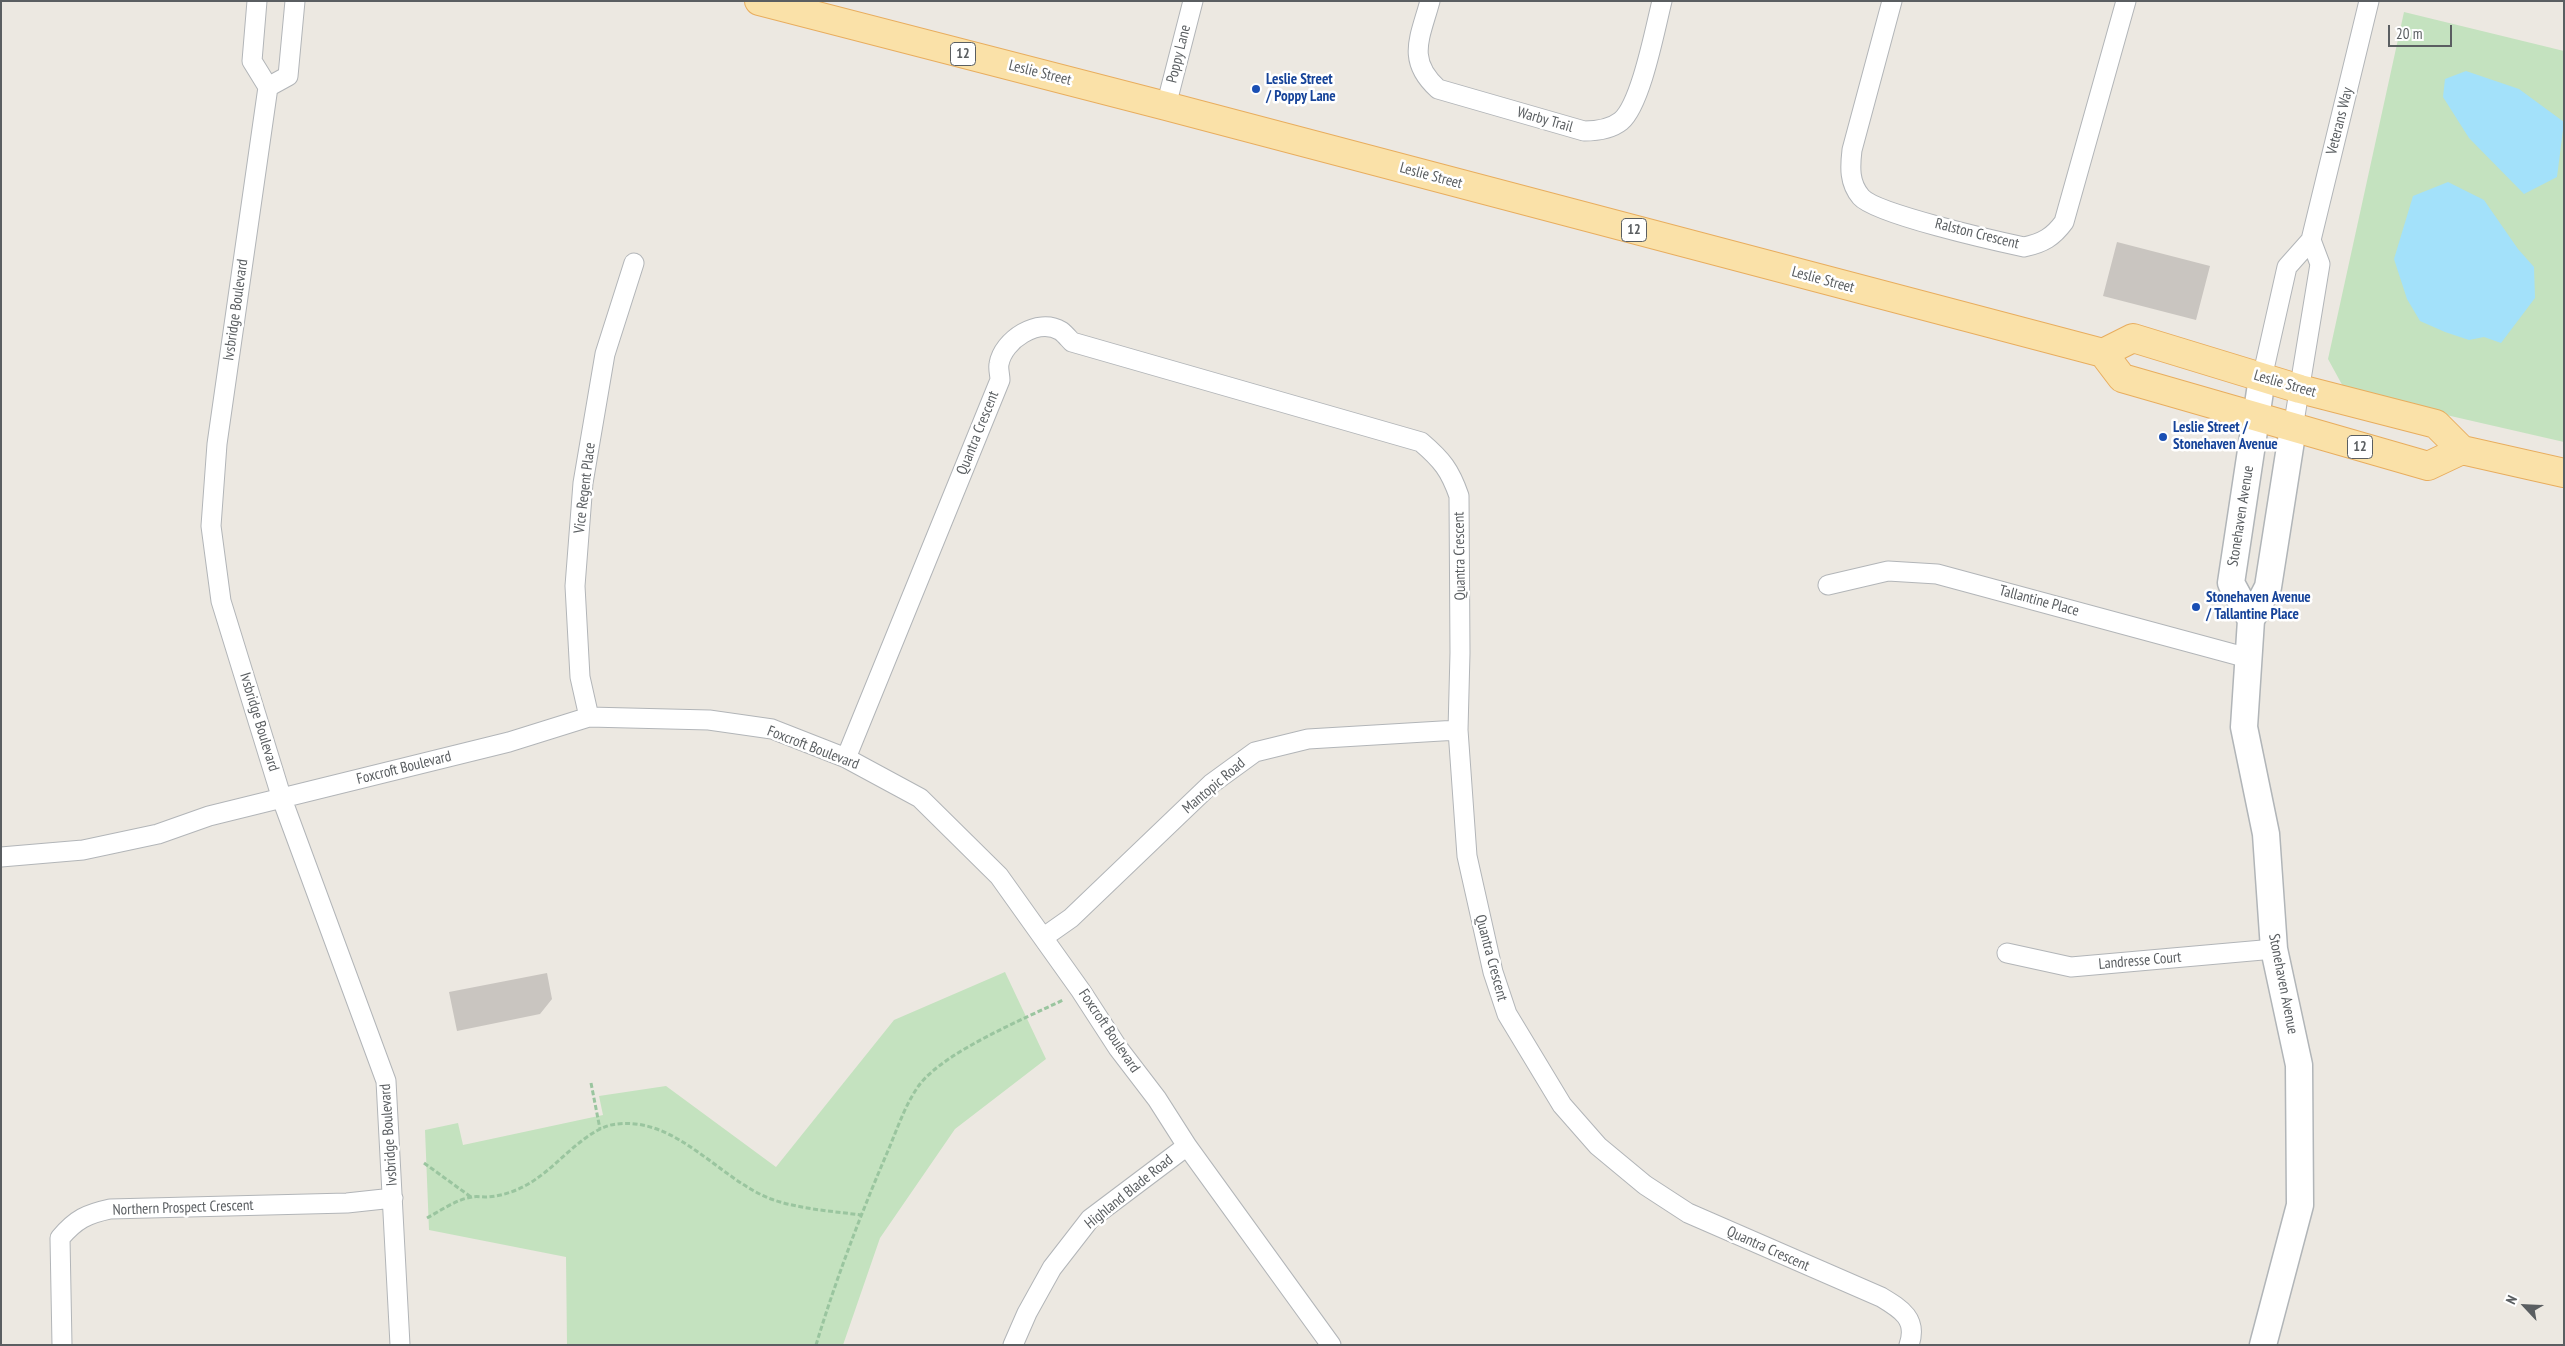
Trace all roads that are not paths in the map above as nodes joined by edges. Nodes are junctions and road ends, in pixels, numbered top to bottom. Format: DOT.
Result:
graph roads {
  1 [pos="257,1"];
  2 [pos="295,1"];
  3 [pos="760,1"];
  4 [pos="1192,1"];
  5 [pos="1430,1"];
  6 [pos="1662,1"];
  7 [pos="1892,1"];
  8 [pos="2126,1"];
  9 [pos="2369,1"];
  10 [pos="268,87"];
  11 [pos="1166,106"];
  12 [pos="2311,240"];
  13 [pos="634,263"];
  14 [pos="2103,354"];
  15 [pos="2262,378"];
  16 [pos="2300,390"];
  17 [pos="2256,418"];
  18 [pos="2293,428"];
  19 [pos="2462,450"];
  20 [pos="2564,473"];
  21 [pos="1828,584"];
  22 [pos="2251,620"];
  23 [pos="2248,658"];
  24 [pos="589,718"];
  25 [pos="1458,730"];
  26 [pos="846,758"];
  27 [pos="282,799"];
  28 [pos="1,857"];
  29 [pos="1044,937"];
  30 [pos="2274,948"];
  31 [pos="2007,953"];
  32 [pos="1187,1146"];
  33 [pos="393,1198"];
  34 [pos="62,1345"];
  35 [pos="400,1345"];
  36 [pos="1013,1345"];
  37 [pos="1331,1345"];
  38 [pos="1910,1345"];
  39 [pos="2263,1345"];
  1 -- 10 [label="street"];
  2 -- 10 [label="street"];
  3 -- 11 [label="main road, Leslie Street / 12"];
  4 -- 11 [label="street, Poppy Lane"];
  5 -- 6 [label="street, Warby Trail"];
  7 -- 8 [label="street, Ralston Crescent"];
  9 -- 12 [label="street, Veterans Way"];
  10 -- 27 [label="street, Ivsbridge Boulevard"];
  11 -- 14 [label="main road, Leslie Street / 12"];
  12 -- 15 [label="street, Veterans Way"];
  12 -- 16 [label="street"];
  13 -- 24 [label="street, Vice Regent Place"];
  14 -- 15 [label="main road, Leslie Street"];
  14 -- 17 [label="main road, 12"];
  15 -- 16 [label="main road, Leslie Street"];
  15 -- 17 [label="street, Stonehaven Avenue"];
  16 -- 18 [label="street"];
  16 -- 19 [label="main road, Leslie Street"];
  17 -- 18 [label="main road, 12"];
  17 -- 22 [label="street, Stonehaven Avenue"];
  18 -- 19 [label="main road, 12"];
  18 -- 22 [label="street, Stonehaven Avenue"];
  19 -- 20 [label="main road"];
  21 -- 23 [label="street, Tallantine Place"];
  22 -- 23 [label="street, Stonehaven Avenue"];
  23 -- 30 [label="street, Stonehaven Avenue"];
  24 -- 26 [label="street, Foxcroft Boulevard"];
  24 -- 27 [label="street, Foxcroft Boulevard"];
  25 -- 26 [label="street, Quantra Crescent"];
  25 -- 29 [label="street, Mantopic Road"];
  25 -- 38 [label="street, Quantra Crescent"];
  26 -- 29 [label="street, Foxcroft Boulevard"];
  27 -- 28 [label="street, Foxcroft Boulevard"];
  27 -- 33 [label="street, Ivsbridge Boulevard"];
  29 -- 32 [label="street, Foxcroft Boulevard"];
  30 -- 31 [label="street, Landresse Court"];
  30 -- 39 [label="street, Stonehaven Avenue"];
  32 -- 36 [label="street, Highland Blade Road"];
  32 -- 37 [label="street, Foxcroft Boulevard"];
  33 -- 34 [label="street, Northern Prospect Crescent"];
  33 -- 35 [label="street, Ivsbridge Boulevard"];
}
